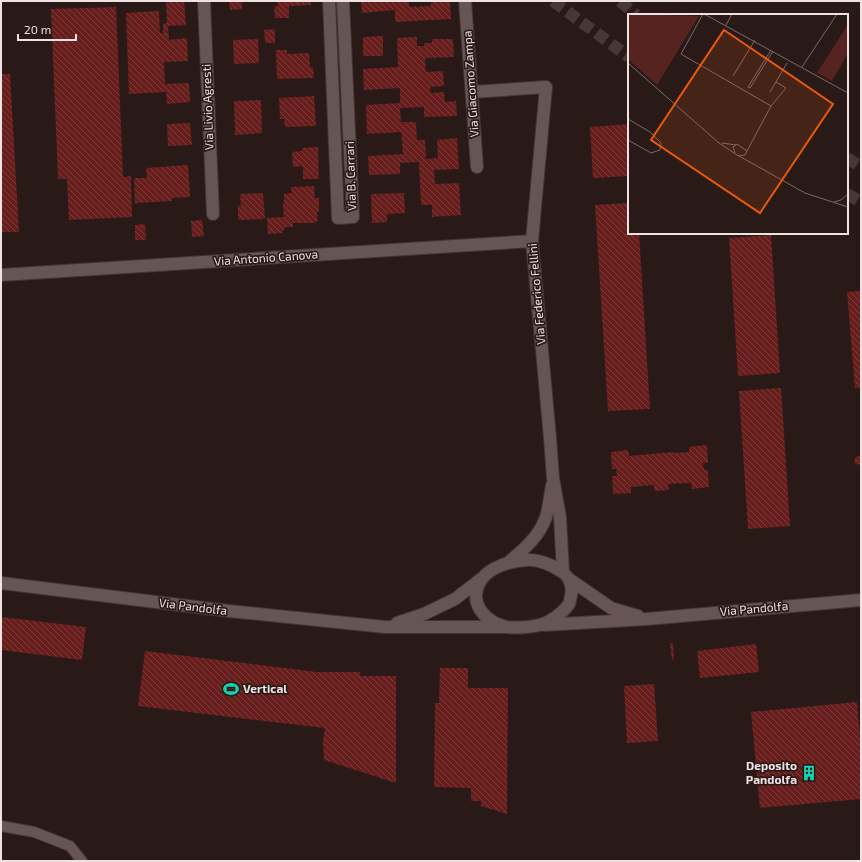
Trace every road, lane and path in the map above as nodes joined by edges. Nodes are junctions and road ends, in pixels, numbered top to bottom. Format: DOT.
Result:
graph roads {
  1 [pos="204,1"];
  2 [pos="329,1"];
  3 [pos="343,1"];
  4 [pos="465,1"];
  5 [pos="472,92"];
  6 [pos="477,167"];
  7 [pos="213,214"];
  8 [pos="532,241"];
  9 [pos="1,275"];
  10 [pos="553,478"];
  11 [pos="507,563"];
  12 [pos="566,575"];
  13 [pos="481,579"];
  14 [pos="1,583"];
  15 [pos="861,600"];
  16 [pos="647,619"];
  17 [pos="540,625"];
  18 [pos="385,626"];
  19 [pos="506,627"];
  20 [pos="1,826"];
  21 [pos="82,861"];
  1 -- 7 [label="street, Via Livio Agresti"];
  2 -- 3 [label="street, Via B. Carrari"];
  4 -- 5 [label="street, Via Giacomo Zampa"];
  5 -- 6 [label="street, Via Giacomo Zampa"];
  5 -- 8 [label="street, Via Federico Fellini"];
  8 -- 9 [label="street, Via Antonio Canova"];
  8 -- 10 [label="street, Via Federico Fellini"];
  10 -- 11 [label="street, Via Federico Fellini"];
  10 -- 12 [label="street, Via Federico Fellini"];
  11 -- 12 [label="street, Via Pandolfa"];
  11 -- 13 [label="street, Via Pandolfa"];
  12 -- 16 [label="street, Via Pandolfa"];
  12 -- 17 [label="street, Via Pandolfa"];
  13 -- 18 [label="street, Via Pandolfa"];
  13 -- 19 [label="street, Via Pandolfa"];
  14 -- 18 [label="street, Via Pandolfa"];
  15 -- 16 [label="street, Via Pandolfa"];
  16 -- 17 [label="street, Via Pandolfa"];
  17 -- 19 [label="street, Via Pandolfa"];
  18 -- 19 [label="street, Via Pandolfa"];
  20 -- 21 [label="lane"];
}
